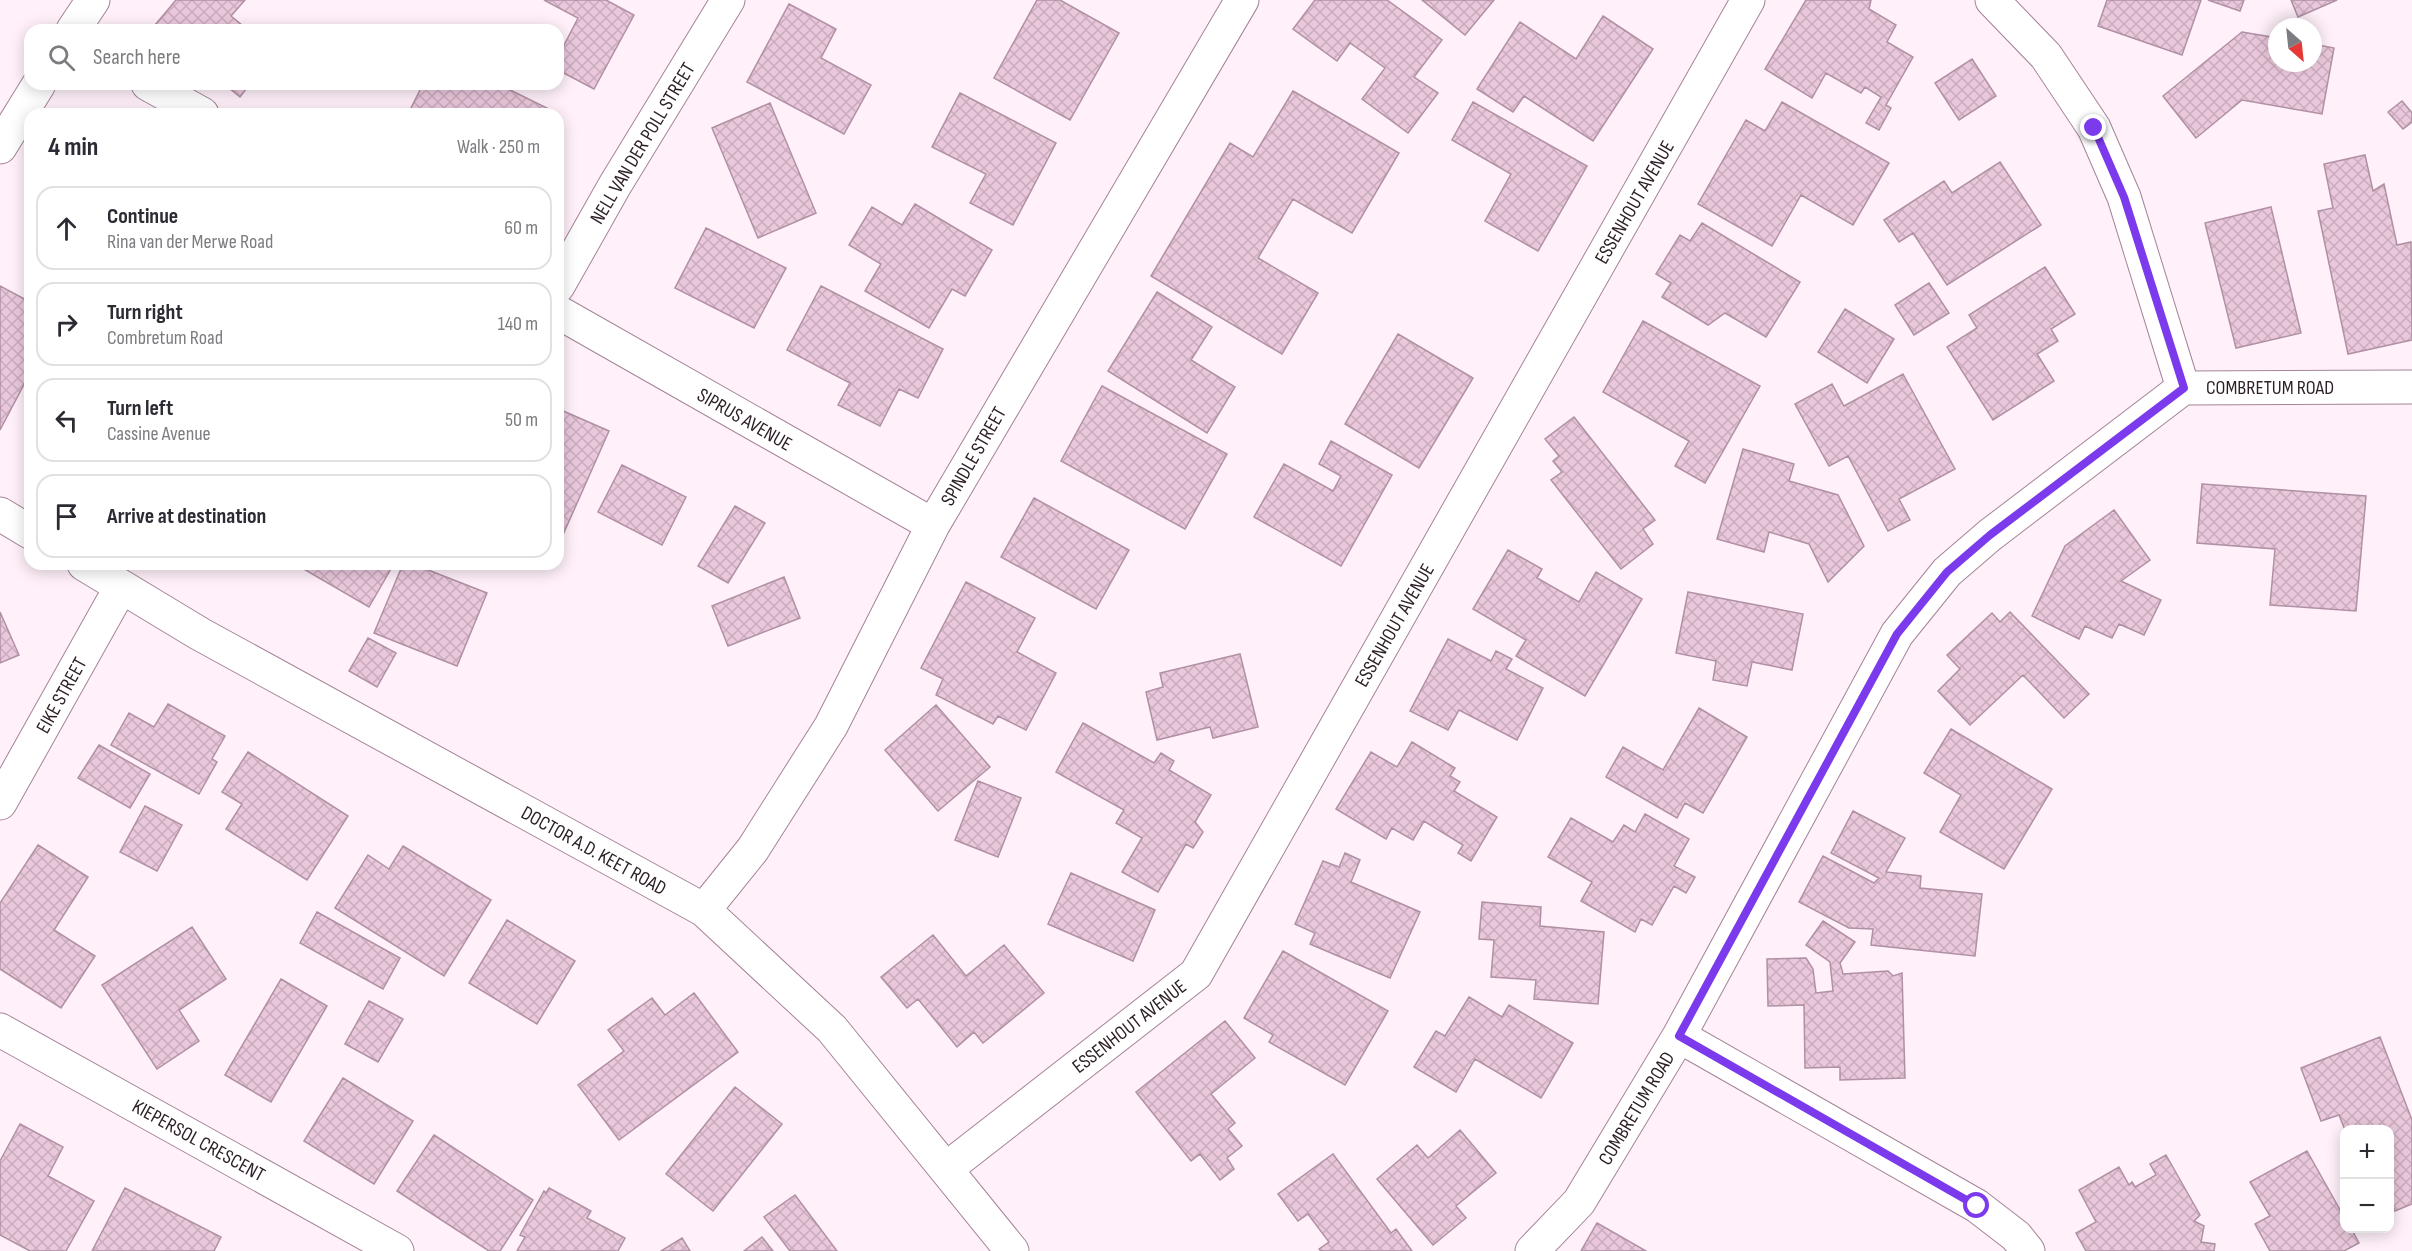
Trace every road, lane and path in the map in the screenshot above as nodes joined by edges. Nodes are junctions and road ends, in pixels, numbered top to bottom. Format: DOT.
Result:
graph roads {
  1 [pos="93,0"];
  2 [pos="728,0"];
  3 [pos="1242,0"];
  4 [pos="1748,0"];
  5 [pos="1992,0"];
  6 [pos="77,24"];
  7 [pos="35,90"];
  8 [pos="159,90"];
  9 [pos="24,108"];
  10 [pos="24,108"];
  11 [pos="191,108"];
  12 [pos="0,147"];
  13 [pos="564,275"];
  14 [pos="564,315"];
  15 [pos="2412,387"];
  16 [pos="2184,388"];
  17 [pos="0,514"];
  18 [pos="933,525"];
  19 [pos="24,528"];
  20 [pos="94,570"];
  21 [pos="121,587"];
  22 [pos="0,803"];
  23 [pos="704,910"];
  24 [pos="0,1030"];
  25 [pos="1679,1036"];
  26 [pos="946,1169"];
  27 [pos="397,1251"];
  28 [pos="1012,1251"];
  29 [pos="1532,1251"];
  30 [pos="2028,1251"];
  1 -- 6 [label="street"];
  2 -- 13 [label="street, NELL VAN DER POLL STREET"];
  3 -- 18 [label="street, SPINDLE STREET"];
  4 -- 26 [label="street, ESSENHOUT AVENUE"];
  5 -- 16 [label="street"];
  7 -- 10 [label="street"];
  8 -- 11 [label="street"];
  9 -- 12 [label="street"];
  14 -- 18 [label="street, SIPRUS AVENUE"];
  15 -- 16 [label="street, COMBRETUM ROAD"];
  16 -- 25 [label="street, COMBRETUM ROAD"];
  17 -- 19 [label="street"];
  18 -- 23 [label="street, SPINDLE STREET"];
  20 -- 21 [label="street, DOCTOR A.D. KEET ROAD"];
  21 -- 22 [label="street, EIKE STREET"];
  21 -- 23 [label="street, DOCTOR A.D. KEET ROAD"];
  23 -- 26 [label="street, DOCTOR A.D. KEET ROAD"];
  24 -- 27 [label="street, KIEPERSOL CRESCENT"];
  25 -- 29 [label="street, COMBRETUM ROAD"];
  25 -- 30 [label="street"];
  26 -- 28 [label="street, DOCTOR A.D. KEET ROAD"];
}
